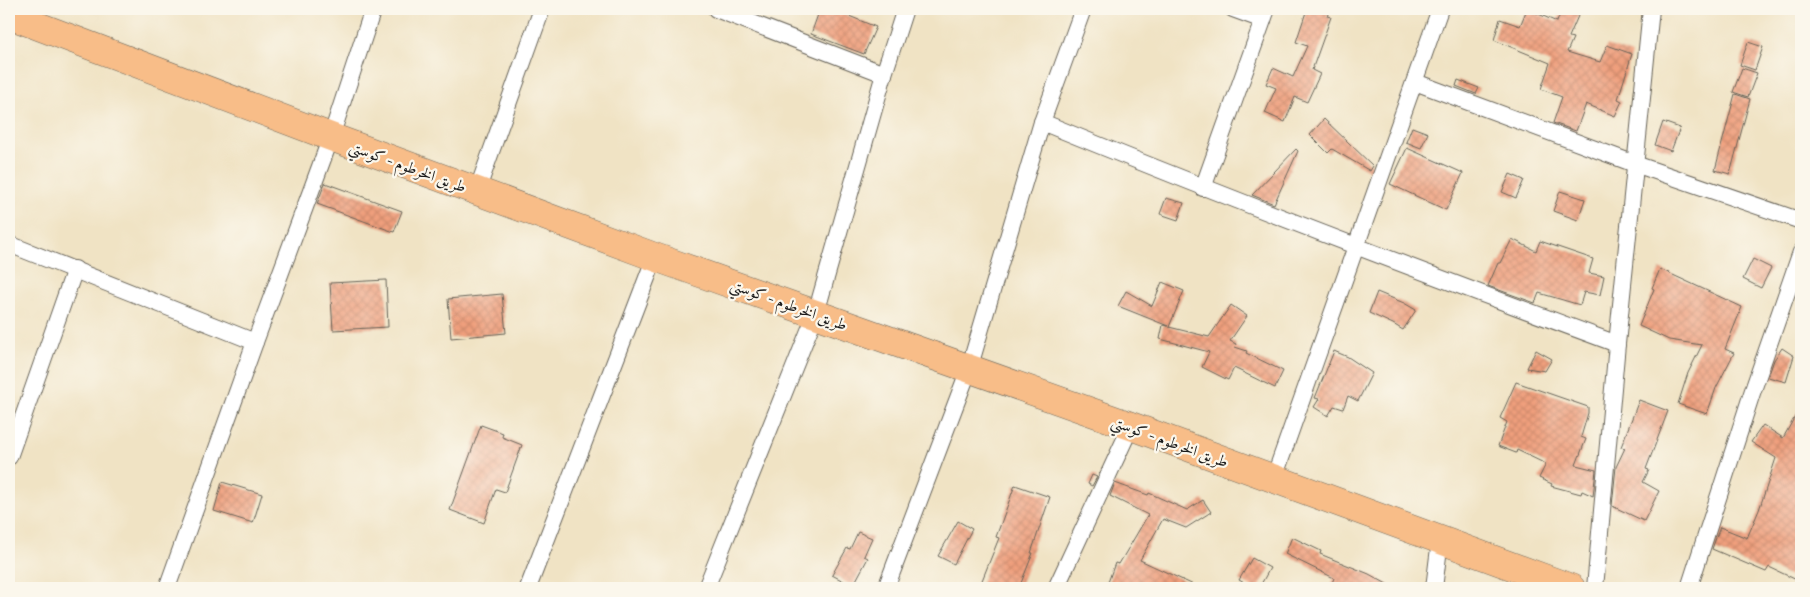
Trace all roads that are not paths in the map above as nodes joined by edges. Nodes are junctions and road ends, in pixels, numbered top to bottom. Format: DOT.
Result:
graph roads {
  1 [pos="373,9"];
  2 [pos="542,9"];
  3 [pos="905,9"];
  4 [pos="1083,9"];
  5 [pos="1233,9"];
  6 [pos="1440,9"];
  7 [pos="1651,9"];
  8 [pos="724,10"];
  9 [pos="1265,14"];
  10 [pos="9,15"];
  11 [pos="884,74"];
  12 [pos="1415,82"];
  13 [pos="1042,122"];
  14 [pos="331,137"];
  15 [pos="1635,164"];
  16 [pos="1203,188"];
  17 [pos="478,191"];
  18 [pos="1801,221"];
  19 [pos="9,244"];
  20 [pos="1356,247"];
  21 [pos="1801,252"];
  22 [pos="655,257"];
  23 [pos="75,269"];
  24 [pos="816,313"];
  25 [pos="255,342"];
  26 [pos="1617,344"];
  27 [pos="969,369"];
  28 [pos="1131,426"];
  29 [pos="9,456"];
  30 [pos="1274,478"];
  31 [pos="1440,540"];
  32 [pos="167,588"];
  33 [pos="528,588"];
  34 [pos="706,588"];
  35 [pos="886,588"];
  36 [pos="1056,588"];
  37 [pos="1434,588"];
  38 [pos="1571,588"];
  39 [pos="1595,588"];
  40 [pos="1689,588"];
  1 -- 14 [label="street"];
  2 -- 17 [label="street"];
  3 -- 11 [label="street"];
  4 -- 13 [label="street"];
  5 -- 9 [label="street"];
  6 -- 12 [label="street"];
  7 -- 15 [label="street"];
  8 -- 11 [label="street"];
  9 -- 16 [label="street"];
  10 -- 14 [label="highway, طريق الخرطوم - كوستي"];
  11 -- 24 [label="street"];
  12 -- 15 [label="street"];
  12 -- 20 [label="street"];
  13 -- 16 [label="street"];
  13 -- 27 [label="street"];
  14 -- 17 [label="highway, طريق الخرطوم - كوستي"];
  14 -- 25 [label="street"];
  15 -- 18 [label="street"];
  15 -- 26 [label="street"];
  16 -- 20 [label="street"];
  17 -- 22 [label="highway, طريق الخرطوم - كوستي"];
  19 -- 23 [label="street"];
  20 -- 26 [label="street"];
  20 -- 30 [label="street"];
  21 -- 40 [label="street"];
  22 -- 24 [label="highway, طريق الخرطوم - كوستي"];
  22 -- 33 [label="street"];
  23 -- 25 [label="street"];
  23 -- 29 [label="street"];
  24 -- 27 [label="highway, طريق الخرطوم - كوستي"];
  24 -- 34 [label="street"];
  25 -- 32 [label="street"];
  26 -- 39 [label="street"];
  27 -- 28 [label="highway, طريق الخرطوم - كوستي"];
  27 -- 35 [label="street"];
  28 -- 30 [label="highway, طريق الخرطوم - كوستي"];
  28 -- 36 [label="street"];
  30 -- 31 [label="highway, طريق الخرطوم - كوستي"];
  31 -- 37 [label="street"];
  31 -- 38 [label="highway, طريق الخرطوم - كوستي"];
}
